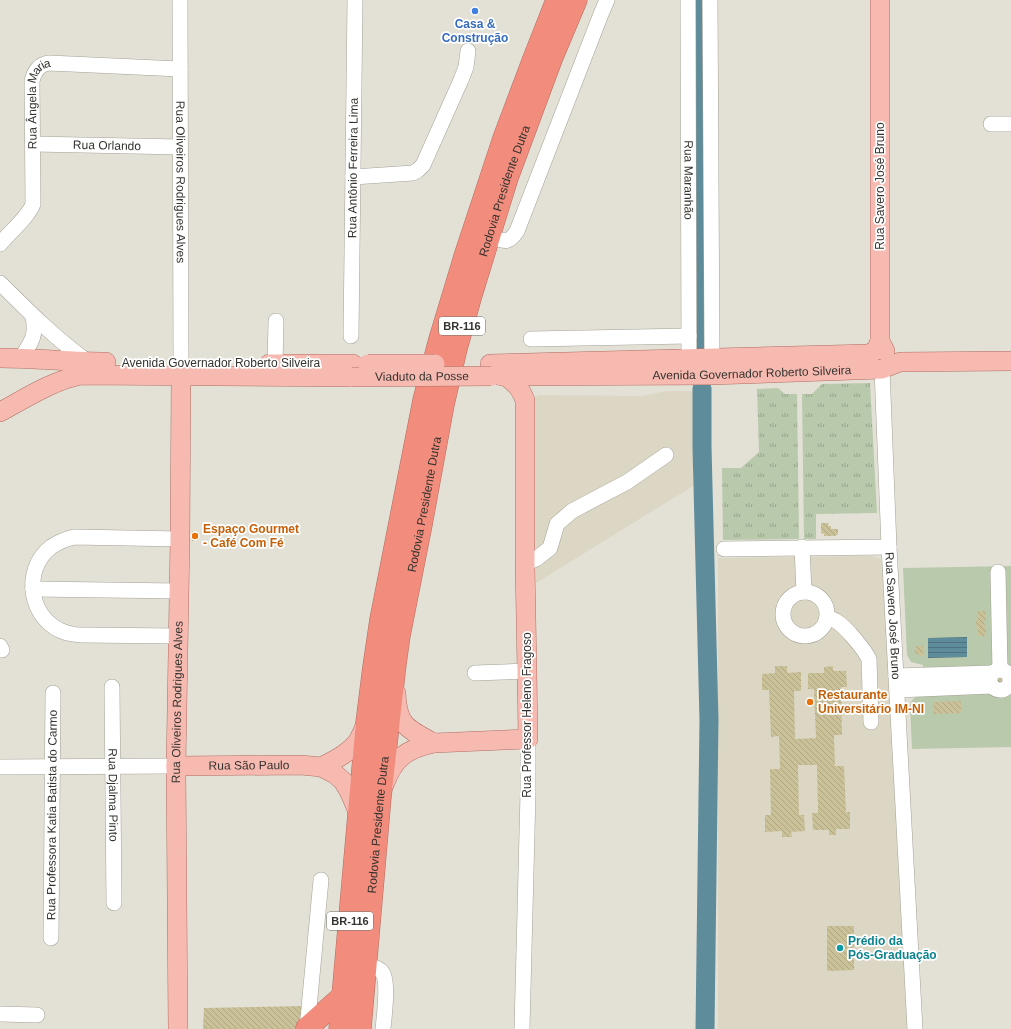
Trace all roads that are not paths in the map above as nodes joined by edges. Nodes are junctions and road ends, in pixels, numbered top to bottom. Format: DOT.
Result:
graph roads {
  1 [pos="180,0"];
  2 [pos="355,0"];
  3 [pos="607,0"];
  4 [pos="688,0"];
  5 [pos="710,0"];
  6 [pos="880,0"];
  7 [pos="561,1"];
  8 [pos="468,51"];
  9 [pos="180,69"];
  10 [pos="991,124"];
  11 [pos="1011,124"];
  12 [pos="33,144"];
  13 [pos="180,147"];
  14 [pos="353,177"];
  15 [pos="489,236"];
  16 [pos="0,244"];
  17 [pos="0,284"];
  18 [pos="33,317"];
  19 [pos="276,321"];
  20 [pos="351,336"];
  21 [pos="689,336"];
  22 [pos="531,339"];
  23 [pos="880,340"];
  24 [pos="0,358"];
  25 [pos="26,358"];
  26 [pos="689,359"];
  27 [pos="712,359"];
  28 [pos="1011,361"];
  29 [pos="79,362"];
  30 [pos="900,362"];
  31 [pos="275,364"];
  32 [pos="882,369"];
  33 [pos="181,370"];
  34 [pos="353,370"];
  35 [pos="496,372"];
  36 [pos="538,376"];
  37 [pos="36,392"];
  38 [pos="525,400"];
  39 [pos="0,412"];
  40 [pos="666,456"];
  41 [pos="180,539"];
  42 [pos="802,547"];
  43 [pos="889,547"];
  44 [pos="724,548"];
  45 [pos="525,564"];
  46 [pos="998,572"];
  47 [pos="32,589"];
  48 [pos="179,592"];
  49 [pos="804,592"];
  50 [pos="827,617"];
  51 [pos="178,636"];
  52 [pos="395,665"];
  53 [pos="528,671"];
  54 [pos="475,674"];
  55 [pos="896,683"];
  56 [pos="112,687"];
  57 [pos="53,693"];
  58 [pos="367,722"];
  59 [pos="871,722"];
  60 [pos="528,739"];
  61 [pos="434,743"];
  62 [pos="112,766"];
  63 [pos="176,766"];
  64 [pos="0,767"];
  65 [pos="52,767"];
  66 [pos="321,767"];
  67 [pos="380,798"];
  68 [pos="359,814"];
  69 [pos="321,880"];
  70 [pos="114,903"];
  71 [pos="51,938"];
  72 [pos="365,964"];
  73 [pos="343,996"];
  74 [pos="0,1014"];
  75 [pos="37,1015"];
  76 [pos="178,1029"];
  77 [pos="307,1029"];
  78 [pos="340,1029"];
  79 [pos="360,1029"];
  80 [pos="383,1029"];
  81 [pos="522,1029"];
  82 [pos="915,1029"];
  1 -- 9 [label="street, Rua Oliveiros Rodrigues Alves"];
  2 -- 14 [label="street, Rua Antônio Ferreira Lima"];
  3 -- 15 [label="street"];
  4 -- 21 [label="street, Rua Maranhão"];
  5 -- 27 [label="street, Rua Maranhão"];
  6 -- 23 [label="main road, Rua Savero José Bruno"];
  7 -- 15 [label="highway, Rodovia Presidente Dutra / BR-116"];
  7 -- 58 [label="highway, Rodovia Presidente Dutra / BR-116"];
  8 -- 14 [label="street"];
  9 -- 12 [label="street, Rua Ângela Maria"];
  9 -- 13 [label="street, Rua Oliveiros Rodrigues Alves"];
  10 -- 11 [label="street"];
  12 -- 13 [label="street, Rua Orlando"];
  12 -- 16 [label="street, Rua Ângela Maria"];
  13 -- 33 [label="street, Rua Oliveiros Rodrigues Alves"];
  14 -- 20 [label="street, Rua Antônio Ferreira Lima"];
  15 -- 52 [label="highway, Rodovia Presidente Dutra / BR-116"];
  17 -- 18 [label="street"];
  18 -- 25 [label="street"];
  18 -- 29 [label="street"];
  19 -- 31 [label="street"];
  21 -- 22 [label="street"];
  21 -- 26 [label="street, Rua Maranhão"];
  23 -- 27 [label="main road, Avenida Governador Roberto Silveira"];
  23 -- 30 [label="main road"];
  24 -- 25 [label="main road"];
  25 -- 29 [label="main road"];
  25 -- 37 [label="main road"];
  26 -- 27 [label="main road, Avenida Governador Roberto Silveira"];
  26 -- 35 [label="main road, Avenida Governador Roberto Silveira"];
  28 -- 30 [label="main road, Avenida Governador Roberto Silveira"];
  29 -- 33 [label="main road, Avenida Governador Roberto Silveira"];
  29 -- 37 [label="main road"];
  30 -- 32 [label="main road, Avenida Governador Roberto Silveira"];
  31 -- 33 [label="main road, Avenida Governador Roberto Silveira"];
  31 -- 34 [label="main road, Avenida Governador Roberto Silveira"];
  32 -- 36 [label="main road, Avenida Governador Roberto Silveira"];
  32 -- 43 [label="street, Rua Savero José Bruno"];
  33 -- 34 [label="main road, Avenida Governador Roberto Silveira"];
  33 -- 41 [label="main road, Rua Oliveiros Rodrigues Alves"];
  34 -- 35 [label="main road, Viaduto da Posse, bridge"];
  35 -- 36 [label="main road, Avenida Governador Roberto Silveira"];
  35 -- 38 [label="main road"];
  36 -- 38 [label="main road, Rua Professor Heleno Fragoso"];
  37 -- 39 [label="main road"];
  38 -- 45 [label="main road, Rua Professor Heleno Fragoso"];
  40 -- 45 [label="street"];
  41 -- 47 [label="street"];
  41 -- 48 [label="main road, Rua Oliveiros Rodrigues Alves"];
  42 -- 43 [label="street"];
  42 -- 44 [label="street"];
  42 -- 49 [label="street"];
  43 -- 55 [label="street, Rua Savero José Bruno"];
  45 -- 53 [label="main road, Rua Professor Heleno Fragoso"];
  46 -- 55 [label="street"];
  47 -- 48 [label="street"];
  47 -- 51 [label="street"];
  48 -- 51 [label="main road, Rua Oliveiros Rodrigues Alves"];
  49 -- 50 [label="street"];
  49 -- 50 [label="street"];
  50 -- 59 [label="street"];
  51 -- 63 [label="main road, Rua Oliveiros Rodrigues Alves"];
  52 -- 61 [label="main road"];
  52 -- 67 [label="highway, Rodovia Presidente Dutra / BR-116"];
  53 -- 54 [label="street"];
  53 -- 60 [label="main road, Rua Professor Heleno Fragoso"];
  55 -- 82 [label="street, Rua Savero José Bruno"];
  56 -- 62 [label="street, Rua Djalma Pinto"];
  57 -- 65 [label="street, Rua Professora Katia Batista do Carmo"];
  58 -- 66 [label="main road"];
  58 -- 68 [label="highway, Rodovia Presidente Dutra / BR-116"];
  60 -- 61 [label="main road"];
  60 -- 81 [label="street, Rua Professor Heleno Fragoso"];
  61 -- 67 [label="main road"];
  62 -- 63 [label="street"];
  62 -- 65 [label="street"];
  62 -- 70 [label="street, Rua Djalma Pinto"];
  63 -- 66 [label="main road, Rua São Paulo"];
  63 -- 76 [label="main road, Rua Oliveiros Rodrigues Alves"];
  64 -- 65 [label="street"];
  65 -- 71 [label="street, Rua Professora Katia Batista do Carmo"];
  66 -- 68 [label="main road, Rua São Paulo"];
  67 -- 72 [label="highway, Rodovia Presidente Dutra / BR-116"];
  68 -- 73 [label="highway, Rodovia Presidente Dutra / BR-116"];
  69 -- 77 [label="street"];
  72 -- 79 [label="highway, Rodovia Presidente Dutra / BR-116"];
  72 -- 80 [label="street"];
  73 -- 77 [label="highway"];
  73 -- 78 [label="highway, Rodovia Presidente Dutra / BR-116"];
  74 -- 75 [label="street"];
}
